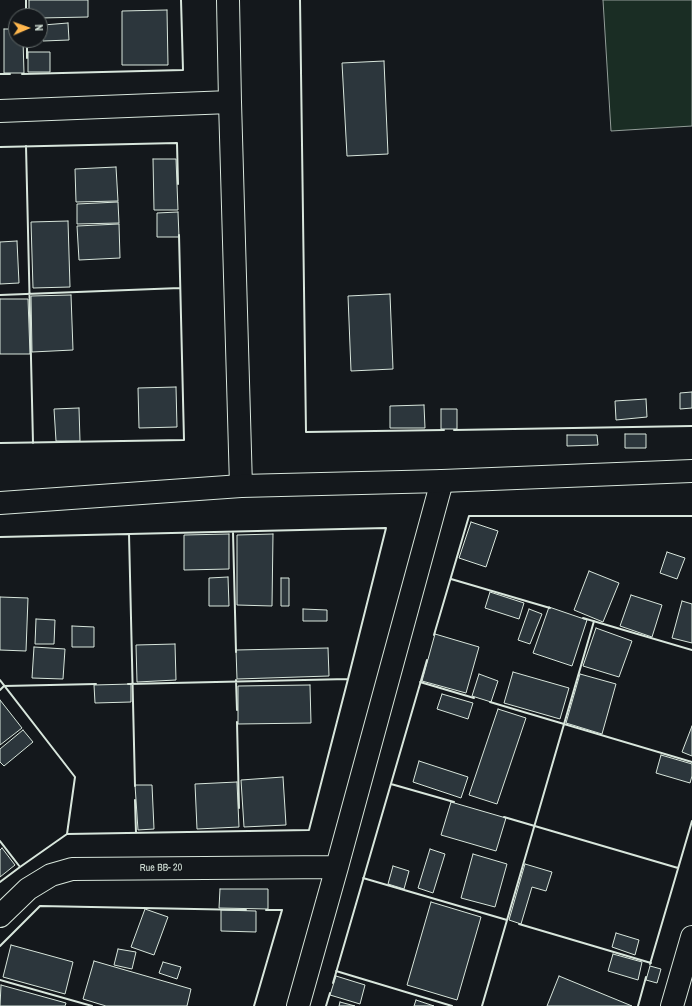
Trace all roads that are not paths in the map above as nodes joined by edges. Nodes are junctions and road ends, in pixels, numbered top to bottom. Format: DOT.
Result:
graph roads {
  1 [pos="228,0"];
  2 [pos="230,102"];
  3 [pos="0,110"];
  4 [pos="692,471"];
  5 [pos="442,481"];
  6 [pos="241,486"];
  7 [pos="0,503"];
  8 [pos="337,867"];
  9 [pos="0,916"];
  10 [pos="692,937"];
  11 [pos="681,994"];
  12 [pos="298,1006"];
  1 -- 2 [label="street"];
  2 -- 3 [label="street"];
  2 -- 6 [label="street"];
  4 -- 5 [label="street"];
  5 -- 6 [label="street"];
  5 -- 8 [label="street"];
  6 -- 7 [label="street"];
  8 -- 9 [label="street, Rue BB- 20"];
  8 -- 12 [label="street"];
  10 -- 11 [label="street"];
}
